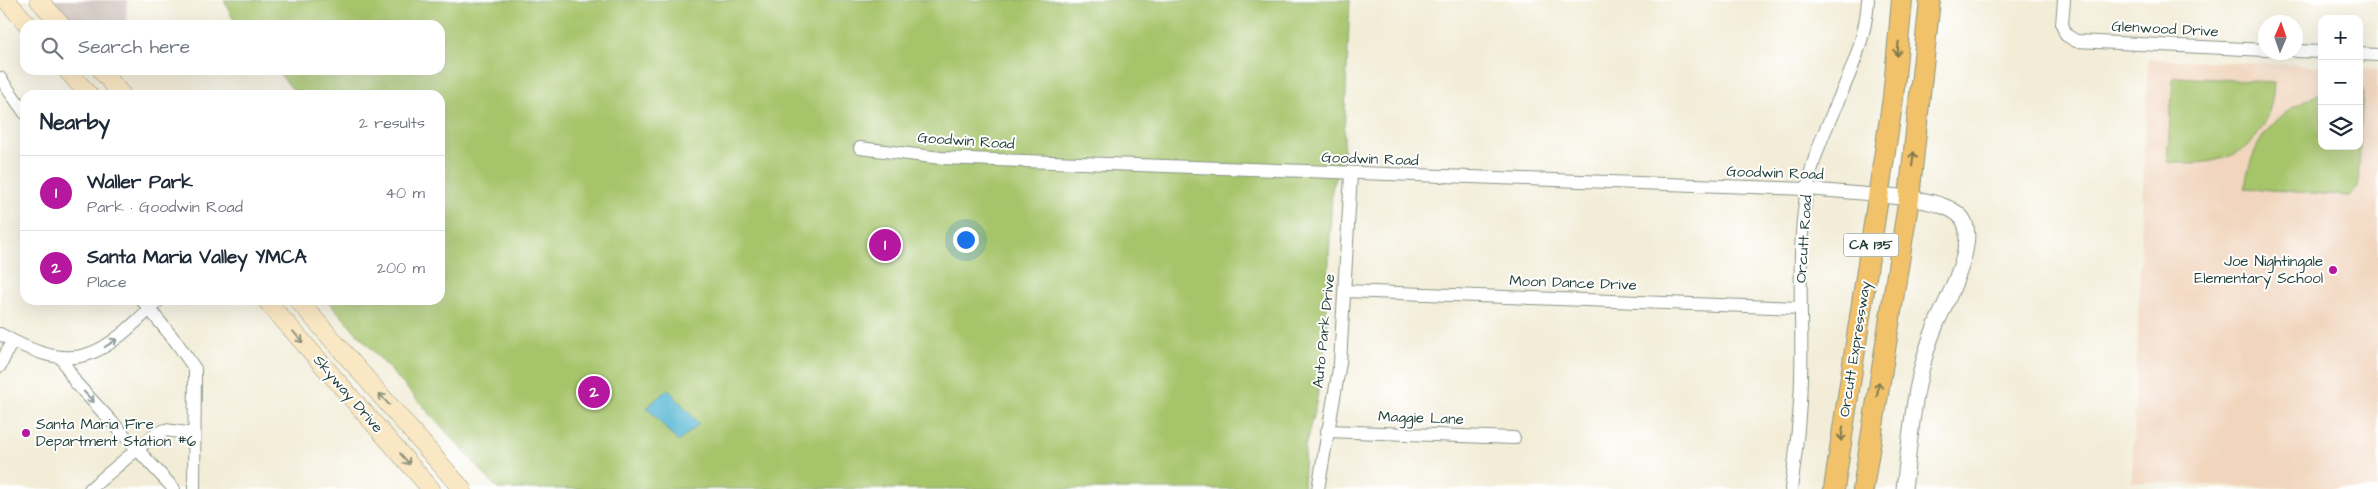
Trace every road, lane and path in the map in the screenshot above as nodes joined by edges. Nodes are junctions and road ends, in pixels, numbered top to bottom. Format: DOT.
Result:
graph roads {
  1 [pos="6,0"];
  2 [pos="40,0"];
  3 [pos="1868,0"];
  4 [pos="1902,0"];
  5 [pos="1930,0"];
  6 [pos="2064,0"];
  7 [pos="24,20"];
  8 [pos="57,20"];
  9 [pos="2258,50"];
  10 [pos="2303,51"];
  11 [pos="2318,52"];
  12 [pos="2363,54"];
  13 [pos="2378,55"];
  14 [pos="71,75"];
  15 [pos="105,75"];
  16 [pos="0,78"];
  17 [pos="85,90"];
  18 [pos="118,90"];
  19 [pos="20,106"];
  20 [pos="860,148"];
  21 [pos="1352,174"];
  22 [pos="1807,189"];
  23 [pos="1879,195"];
  24 [pos="1908,198"];
  25 [pos="1345,291"];
  26 [pos="148,305"];
  27 [pos="151,305"];
  28 [pos="270,305"];
  29 [pos="302,305"];
  30 [pos="1800,308"];
  31 [pos="0,334"];
  32 [pos="12,341"];
  33 [pos="61,357"];
  34 [pos="0,366"];
  35 [pos="1328,431"];
  36 [pos="194,434"];
  37 [pos="1514,438"];
  38 [pos="137,448"];
  39 [pos="90,489"];
  40 [pos="174,489"];
  41 [pos="194,489"];
  42 [pos="431,489"];
  43 [pos="462,489"];
  44 [pos="1318,489"];
  45 [pos="1791,489"];
  46 [pos="1834,489"];
  47 [pos="1863,489"];
  48 [pos="1904,489"];
  1 -- 7 [label="main road"];
  2 -- 8 [label="main road"];
  3 -- 22 [label="street, Orcutt Road"];
  4 -- 23 [label="highway, Orcutt Expressway / CA 135, one-way"];
  24 -- 5 [label="highway, Orcutt Expressway / CA 135, one-way"];
  6 -- 9 [label="street, Glenwood Drive"];
  10 -- 11 [label="street"];
  12 -- 13 [label="street"];
  14 -- 17 [label="main road"];
  15 -- 18 [label="main road"];
  16 -- 19 [label="street"];
  20 -- 21 [label="street, Goodwin Road"];
  21 -- 22 [label="street, Goodwin Road"];
  21 -- 25 [label="street, Auto Park Drive"];
  22 -- 23 [label="street, Goodwin Road"];
  22 -- 30 [label="street, Orcutt Road"];
  23 -- 24 [label="street"];
  23 -- 46 [label="highway, Orcutt Expressway / CA 135, one-way"];
  47 -- 24 [label="highway, Orcutt Expressway / CA 135, one-way"];
  24 -- 48 [label="street"];
  25 -- 30 [label="street, Moon Dance Drive"];
  25 -- 35 [label="street, Auto Park Drive"];
  33 -- 26 [label="street, one-way"];
  27 -- 36 [label="street"];
  28 -- 42 [label="main road, Skyway Drive, one-way"];
  43 -- 29 [label="main road, Skyway Drive, one-way"];
  30 -- 45 [label="street, Orcutt Road"];
  31 -- 32 [label="street"];
  32 -- 33 [label="street"];
  32 -- 34 [label="street"];
  33 -- 38 [label="street, one-way"];
  35 -- 37 [label="street, Maggie Lane"];
  35 -- 44 [label="street, Auto Park Drive"];
  36 -- 38 [label="street"];
  36 -- 41 [label="street"];
  38 -- 39 [label="street"];
  38 -- 40 [label="street"];
}
